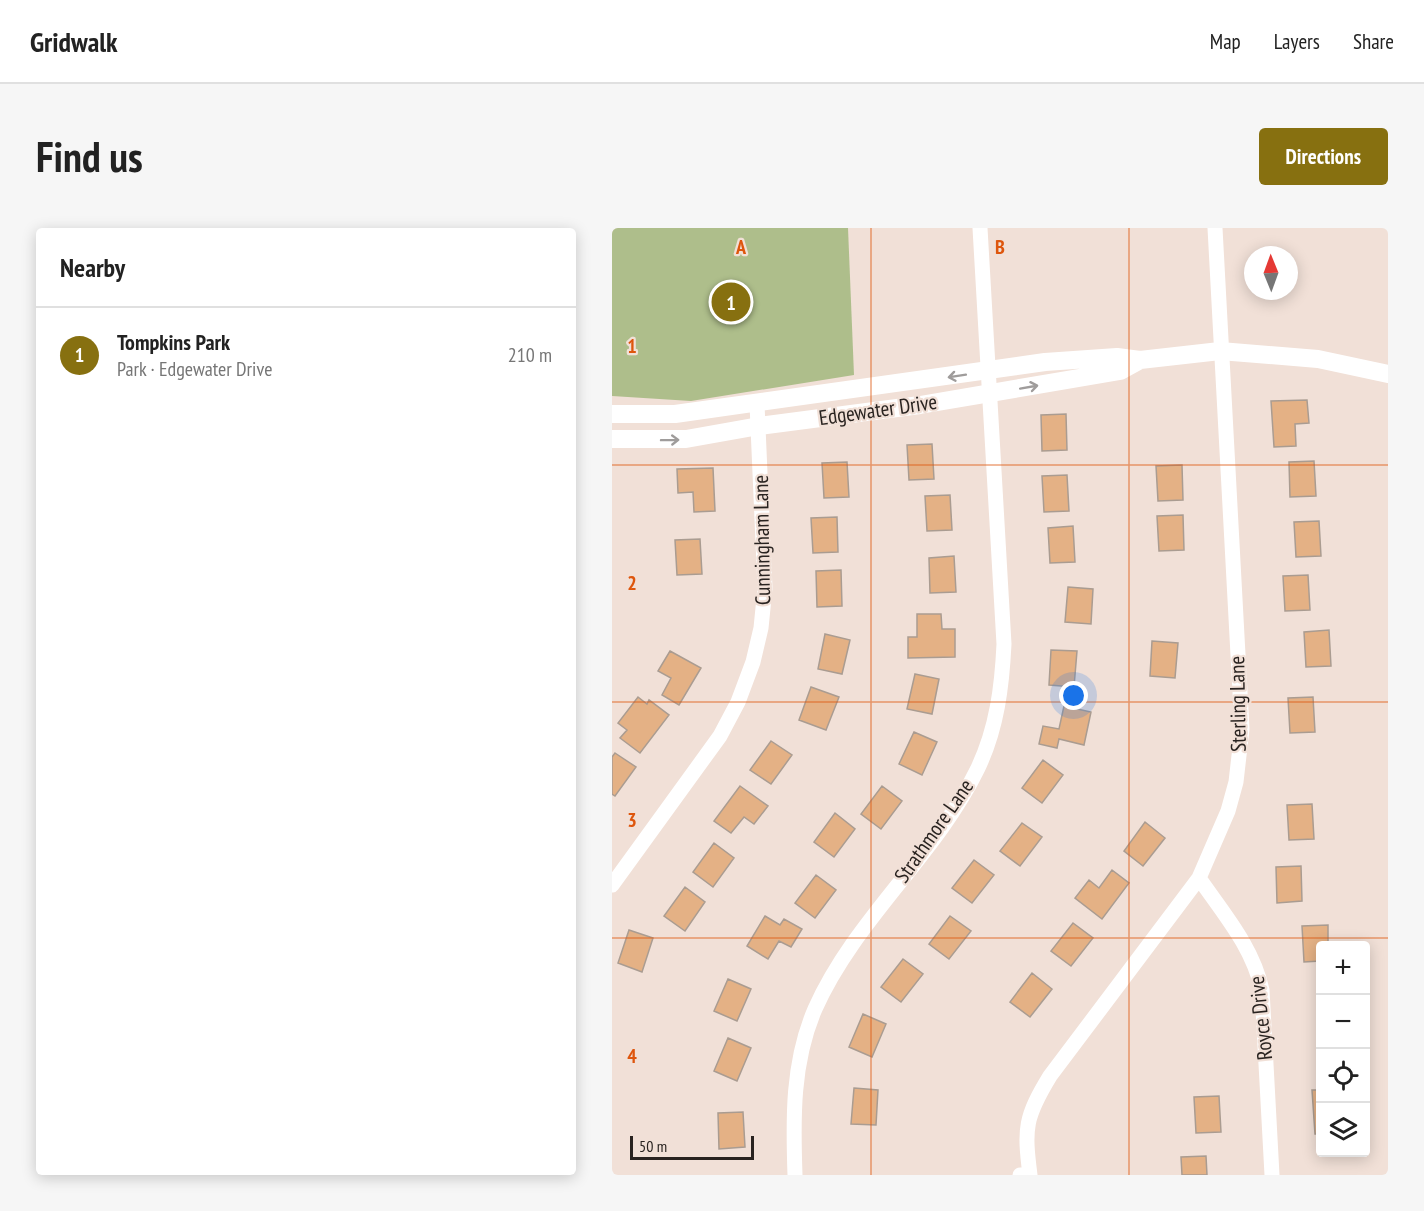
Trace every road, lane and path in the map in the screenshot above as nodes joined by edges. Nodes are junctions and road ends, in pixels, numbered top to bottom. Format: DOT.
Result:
graph roads {
  1 [pos="980,228"];
  2 [pos="1215,228"];
  3 [pos="1220,351"];
  4 [pos="1140,360"];
  5 [pos="989,371"];
  6 [pos="1388,374"];
  7 [pos="990,393"];
  8 [pos="757,404"];
  9 [pos="612,414"];
  10 [pos="759,426"];
  11 [pos="612,439"];
  12 [pos="1199,878"];
  13 [pos="612,885"];
  14 [pos="795,1175"];
  15 [pos="1020,1175"];
  16 [pos="1030,1175"];
  17 [pos="1272,1175"];
  1 -- 5 [label="street, Strathmore Lane"];
  2 -- 3 [label="street, Sterling Lane"];
  3 -- 4 [label="street, Edgewater Drive"];
  3 -- 6 [label="street, Edgewater Drive"];
  3 -- 12 [label="street, Sterling Lane"];
  4 -- 5 [label="street, Edgewater Drive"];
  7 -- 4 [label="street, Edgewater Drive, one-way"];
  5 -- 7 [label="street, Strathmore Lane"];
  5 -- 8 [label="street, Edgewater Drive, one-way"];
  7 -- 10 [label="street, Edgewater Drive"];
  7 -- 14 [label="street, Strathmore Lane"];
  8 -- 9 [label="street, Edgewater Drive"];
  8 -- 10 [label="street, Cunningham Lane"];
  11 -- 10 [label="street, Edgewater Drive, one-way"];
  10 -- 13 [label="street, Cunningham Lane"];
  12 -- 16 [label="street, Sterling Lane"];
  12 -- 17 [label="street, Royce Drive"];
  15 -- 16 [label="street"];
}
